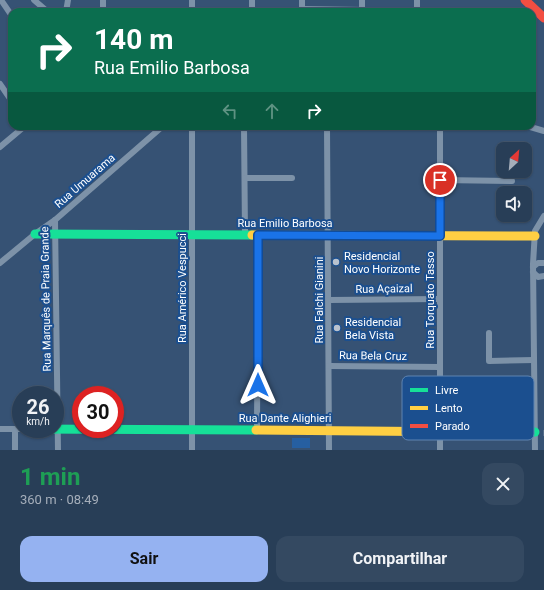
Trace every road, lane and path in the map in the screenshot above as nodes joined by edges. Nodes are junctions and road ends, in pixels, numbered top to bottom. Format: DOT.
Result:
graph roads {
  1 [pos="1,0"];
  2 [pos="34,0"];
  3 [pos="43,8"];
  4 [pos="8,10"];
  5 [pos="0,84"];
  6 [pos="8,96"];
  7 [pos="20,130"];
  8 [pos="158,130"];
  9 [pos="192,130"];
  10 [pos="244,130"];
  11 [pos="327,130"];
  12 [pos="440,130"];
  13 [pos="0,147"];
  14 [pos="245,178"];
  15 [pos="292,178"];
  16 [pos="440,180"];
  17 [pos="512,180"];
  18 [pos="544,216"];
  19 [pos="55,220"];
  20 [pos="35,234"];
  21 [pos="55,234"];
  22 [pos="192,235"];
  23 [pos="245,235"];
  24 [pos="258,235"];
  25 [pos="328,236"];
  26 [pos="440,236"];
  27 [pos="535,236"];
  28 [pos="0,263"];
  29 [pos="544,263"];
  30 [pos="533,269"];
  31 [pos="543,277"];
  32 [pos="440,299"];
  33 [pos="329,300"];
  34 [pos="489,333"];
  35 [pos="534,360"];
  36 [pos="329,366"];
  37 [pos="440,367"];
  38 [pos="440,376"];
  39 [pos="57,386"];
  40 [pos="0,428"];
  41 [pos="12,429"];
  42 [pos="64,430"];
  43 [pos="192,430"];
  44 [pos="257,430"];
  45 [pos="329,430"];
  46 [pos="402,431"];
  47 [pos="534,432"];
  48 [pos="539,432"];
  49 [pos="17,438"];
  50 [pos="58,438"];
  51 [pos="15,450"];
  52 [pos="58,450"];
  53 [pos="192,450"];
  54 [pos="329,450"];
  55 [pos="535,450"];
  1 -- 4 [label="street"];
  2 -- 3 [label="street"];
  5 -- 6 [label="street"];
  7 -- 13 [label="street"];
  8 -- 19 [label="street, Rua Umuarama"];
  9 -- 22 [label="street, Rua Américo Vespucci"];
  10 -- 14 [label="street"];
  11 -- 25 [label="street, Rua Falchi Gianini"];
  12 -- 16 [label="street, Rua Torquato Tasso"];
  14 -- 15 [label="street"];
  14 -- 23 [label="street"];
  16 -- 17 [label="street"];
  16 -- 26 [label="street, Rua Torquato Tasso"];
  18 -- 27 [label="street"];
  19 -- 20 [label="street, Rua Umuarama"];
  19 -- 21 [label="street, Rua Marquês de Praia Grande"];
  20 -- 21 [label="street, Rua Emilio Barbosa"];
  20 -- 28 [label="street, Rua Umuarama"];
  21 -- 22 [label="street, Rua Emilio Barbosa"];
  21 -- 39 [label="street, Rua Marquês de Praia Grande"];
  22 -- 23 [label="street, Rua Emilio Barbosa"];
  22 -- 43 [label="street, Rua Américo Vespucci"];
  23 -- 24 [label="street, Rua Emilio Barbosa"];
  24 -- 25 [label="street, Rua Emilio Barbosa"];
  24 -- 44 [label="street"];
  25 -- 26 [label="street, Rua Emilio Barbosa"];
  25 -- 33 [label="street, Rua Falchi Gianini"];
  26 -- 27 [label="street, Rua Emilio Barbosa"];
  26 -- 32 [label="street, Rua Torquato Tasso"];
  27 -- 30 [label="street"];
  29 -- 30 [label="street"];
  30 -- 31 [label="street"];
  30 -- 35 [label="street"];
  32 -- 33 [label="street, Rua Açaizal"];
  32 -- 37 [label="street, Rua Torquato Tasso"];
  33 -- 36 [label="street, Rua Falchi Gianini"];
  34 -- 35 [label="street"];
  35 -- 48 [label="street"];
  36 -- 37 [label="street, Rua Bela Cruz"];
  36 -- 45 [label="street, Rua Falchi Gianini"];
  37 -- 38 [label="street, Rua Torquato Tasso"];
  40 -- 41 [label="street"];
  42 -- 43 [label="street, Rua Dante Alighieri"];
  43 -- 44 [label="street, Rua Dante Alighieri"];
  43 -- 53 [label="street, Rua Américo Vespucci"];
  44 -- 45 [label="street, Rua Dante Alighieri"];
  45 -- 46 [label="street, Rua Dante Alighieri"];
  45 -- 54 [label="street, Rua Falchi Gianini"];
  47 -- 48 [label="street, Rua Dante Alighieri"];
  48 -- 55 [label="street"];
  49 -- 51 [label="street"];
  50 -- 52 [label="street, Rua Marquês de Praia Grande"];
}
